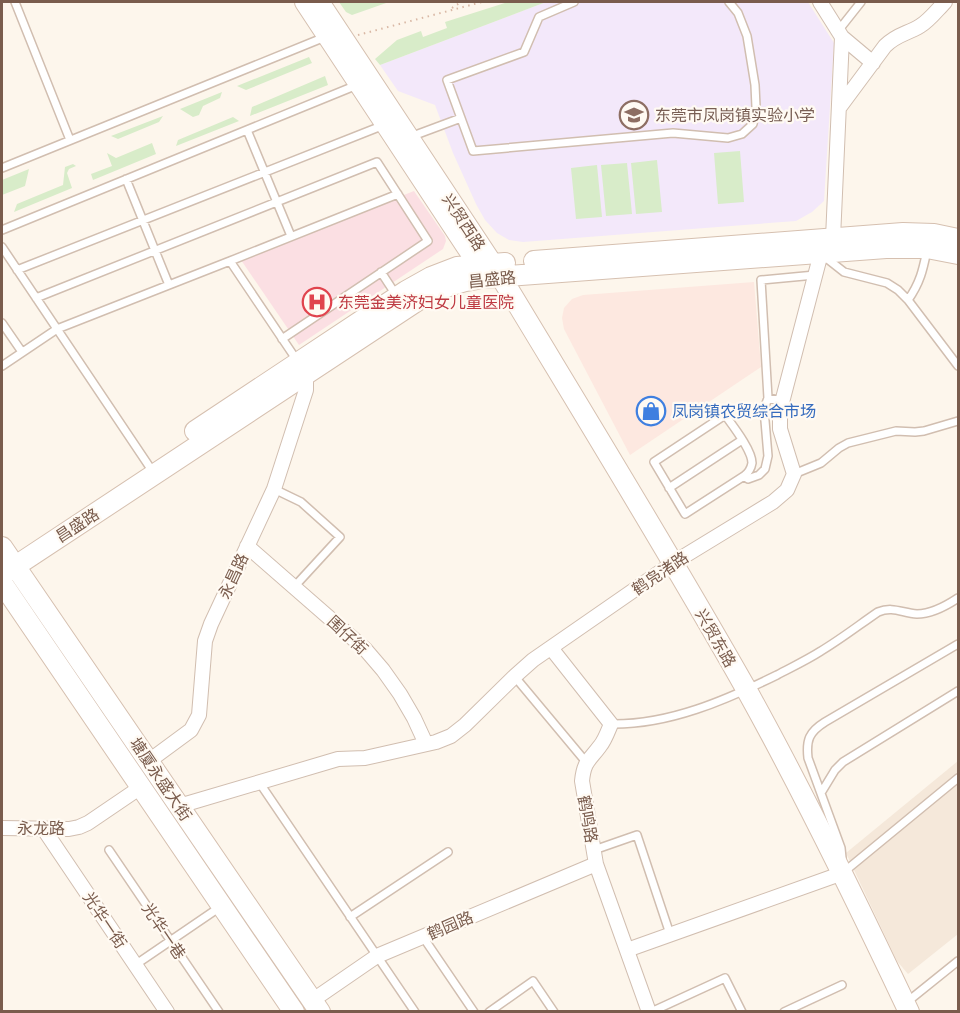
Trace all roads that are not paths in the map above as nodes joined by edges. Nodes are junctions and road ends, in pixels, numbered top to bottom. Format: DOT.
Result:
graph roads {
  1 [pos="15,2"];
  2 [pos="305,2"];
  3 [pos="319,2"];
  4 [pos="574,2"];
  5 [pos="729,2"];
  6 [pos="820,2"];
  7 [pos="861,2"];
  8 [pos="945,2"];
  9 [pos="340,34"];
  10 [pos="840,34"];
  11 [pos="873,63"];
  12 [pos="364,81"];
  13 [pos="839,108"];
  14 [pos="461,118"];
  15 [pos="391,122"];
  16 [pos="247,130"];
  17 [pos="409,137"];
  18 [pos="70,140"];
  19 [pos="2,168"];
  20 [pos="264,172"];
  21 [pos="126,179"];
  22 [pos="398,194"];
  23 [pos="277,202"];
  24 [pos="143,220"];
  25 [pos="2,230"];
  26 [pos="291,236"];
  27 [pos="958,239"];
  28 [pos="827,246"];
  29 [pos="2,247"];
  30 [pos="927,248"];
  31 [pos="155,250"];
  32 [pos="958,254"];
  33 [pos="230,261"];
  34 [pos="491,269"];
  35 [pos="17,270"];
  36 [pos="381,272"];
  37 [pos="815,275"];
  38 [pos="169,285"];
  39 [pos="36,298"];
  40 [pos="908,300"];
  41 [pos="401,303"];
  42 [pos="2,323"];
  43 [pos="57,329"];
  44 [pos="282,339"];
  45 [pos="22,352"];
  46 [pos="2,366"];
  47 [pos="958,366"];
  48 [pos="302,369"];
  49 [pos="768,398"];
  50 [pos="783,401"];
  51 [pos="958,421"];
  52 [pos="741,440"];
  53 [pos="151,469"];
  54 [pos="794,474"];
  55 [pos="744,476"];
  56 [pos="669,488"];
  57 [pos="274,489"];
  58 [pos="247,546"];
  59 [pos="5,560"];
  60 [pos="673,563"];
  61 [pos="2,583"];
  62 [pos="294,587"];
  63 [pos="958,598"];
  64 [pos="958,644"];
  65 [pos="551,648"];
  66 [pos="514,676"];
  67 [pos="746,690"];
  68 [pos="958,691"];
  69 [pos="611,724"];
  70 [pos="426,744"];
  71 [pos="149,761"];
  72 [pos="586,762"];
  73 [pos="958,778"];
  74 [pos="259,782"];
  75 [pos="141,787"];
  76 [pos="821,794"];
  77 [pos="179,806"];
  78 [pos="2,828"];
  79 [pos="43,828"];
  80 [pos="110,850"];
  81 [pos="448,852"];
  82 [pos="595,857"];
  83 [pos="843,873"];
  84 [pos="222,906"];
  85 [pos="350,916"];
  86 [pos="670,934"];
  87 [pos="423,936"];
  88 [pos="171,940"];
  89 [pos="627,950"];
  90 [pos="377,956"];
  91 [pos="958,961"];
  92 [pos="135,965"];
  93 [pos="842,985"];
  94 [pos="316,1006"];
  95 [pos="908,1007"];
  96 [pos="288,1010"];
  97 [pos="167,1011"];
  98 [pos="219,1011"];
  99 [pos="415,1011"];
  100 [pos="474,1011"];
  101 [pos="489,1011"];
  102 [pos="554,1011"];
  103 [pos="650,1011"];
  104 [pos="742,1011"];
  105 [pos="784,1011"];
  1 -- 18 [label="lane"];
  2 -- 9 [label="street, 兴贸西路"];
  3 -- 9 [label="street, 兴贸西路"];
  4 -- 14 [label="lane"];
  5 -- 14 [label="lane"];
  6 -- 10 [label="street"];
  7 -- 10 [label="lane"];
  8 -- 11 [label="street"];
  9 -- 12 [label="street, 兴贸西路"];
  9 -- 18 [label="lane"];
  10 -- 11 [label="street"];
  10 -- 13 [label="street"];
  11 -- 13 [label="street"];
  12 -- 15 [label="street, 兴贸西路"];
  12 -- 16 [label="lane"];
  13 -- 28 [label="street"];
  14 -- 17 [label="lane"];
  15 -- 17 [label="street, 兴贸西路"];
  15 -- 20 [label="lane"];
  15 -- 34 [label="street, 兴贸西路"];
  16 -- 20 [label="lane"];
  16 -- 21 [label="lane"];
  17 -- 34 [label="street, 兴贸西路"];
  18 -- 19 [label="lane"];
  20 -- 23 [label="lane"];
  20 -- 24 [label="lane"];
  21 -- 24 [label="lane"];
  21 -- 25 [label="lane"];
  22 -- 23 [label="lane"];
  22 -- 26 [label="lane"];
  22 -- 36 [label="lane"];
  23 -- 26 [label="lane"];
  23 -- 31 [label="lane"];
  24 -- 31 [label="lane"];
  24 -- 35 [label="lane"];
  26 -- 33 [label="lane"];
  27 -- 28 [label="street, 昌盛路"];
  28 -- 30 [label="street, 昌盛路"];
  28 -- 34 [label="street, 昌盛路"];
  28 -- 37 [label="street"];
  28 -- 40 [label="lane"];
  29 -- 35 [label="lane"];
  30 -- 32 [label="street, 昌盛路"];
  30 -- 40 [label="lane"];
  31 -- 38 [label="lane"];
  31 -- 39 [label="lane"];
  33 -- 38 [label="lane"];
  33 -- 44 [label="lane"];
  34 -- 41 [label="street, 昌盛路"];
  34 -- 60 [label="street, 兴贸东路"];
  35 -- 39 [label="lane"];
  36 -- 41 [label="lane"];
  36 -- 44 [label="lane"];
  37 -- 49 [label="lane"];
  37 -- 50 [label="street"];
  38 -- 43 [label="lane"];
  39 -- 43 [label="lane"];
  40 -- 47 [label="lane"];
  41 -- 48 [label="street, 昌盛路"];
  42 -- 45 [label="lane"];
  43 -- 45 [label="lane"];
  43 -- 53 [label="lane"];
  44 -- 48 [label="lane"];
  45 -- 46 [label="lane"];
  48 -- 53 [label="street, 昌盛路"];
  48 -- 57 [label="street, 永昌路"];
  49 -- 50 [label="lane"];
  49 -- 55 [label="lane"];
  50 -- 54 [label="street"];
  51 -- 54 [label="lane"];
  52 -- 55 [label="lane"];
  52 -- 56 [label="lane"];
  52 -- 56 [label="lane"];
  53 -- 59 [label="street, 昌盛路"];
  54 -- 60 [label="street, 鹤凫渚路"];
  55 -- 56 [label="lane"];
  57 -- 58 [label="street, 永昌路"];
  57 -- 62 [label="lane"];
  58 -- 62 [label="street, 围仔街"];
  58 -- 71 [label="street, 永昌路"];
  59 -- 71 [label="street, 塘厦永盛大街"];
  60 -- 65 [label="street, 鹤凫渚路"];
  60 -- 67 [label="street, 兴贸东路"];
  61 -- 75 [label="street, 塘厦永盛大街"];
  62 -- 70 [label="street, 围仔街"];
  63 -- 67 [label="lane"];
  64 -- 76 [label="lane"];
  65 -- 66 [label="street, 鹤凫渚路"];
  65 -- 69 [label="street"];
  66 -- 70 [label="street, 鹤凫渚路"];
  66 -- 72 [label="lane"];
  67 -- 69 [label="lane"];
  67 -- 83 [label="street, 兴贸东路"];
  68 -- 76 [label="lane"];
  69 -- 72 [label="street"];
  70 -- 74 [label="street, 鹤凫渚路"];
  71 -- 77 [label="street, 塘厦永盛大街"];
  72 -- 82 [label="street, 鹤鸣路"];
  73 -- 83 [label="lane"];
  74 -- 77 [label="street, 鹤凫渚路"];
  74 -- 85 [label="lane"];
  75 -- 79 [label="street, 永龙路"];
  75 -- 84 [label="street, 塘厦永盛大街"];
  76 -- 83 [label="lane"];
  77 -- 94 [label="street, 塘厦永盛大街"];
  78 -- 79 [label="street, 永龙路"];
  79 -- 92 [label="street, 光华一街"];
  80 -- 88 [label="lane, 光华一巷"];
  81 -- 85 [label="lane"];
  82 -- 86 [label="lane"];
  82 -- 87 [label="street, 鹤园路"];
  82 -- 89 [label="street, 鹤鸣路"];
  83 -- 86 [label="street"];
  83 -- 95 [label="street, 兴贸东路"];
  84 -- 88 [label="lane"];
  84 -- 96 [label="street, 塘厦永盛大街"];
  85 -- 90 [label="lane"];
  86 -- 89 [label="street"];
  87 -- 90 [label="street, 鹤园路"];
  87 -- 100 [label="lane"];
  88 -- 92 [label="lane"];
  88 -- 98 [label="lane, 光华一巷"];
  89 -- 103 [label="street, 鹤鸣路"];
  90 -- 94 [label="street, 鹤园路"];
  90 -- 99 [label="lane"];
  91 -- 95 [label="lane"];
  92 -- 97 [label="street, 光华一街"];
  93 -- 105 [label="lane"];
  101 -- 102 [label="lane"];
  103 -- 104 [label="lane"];
}
